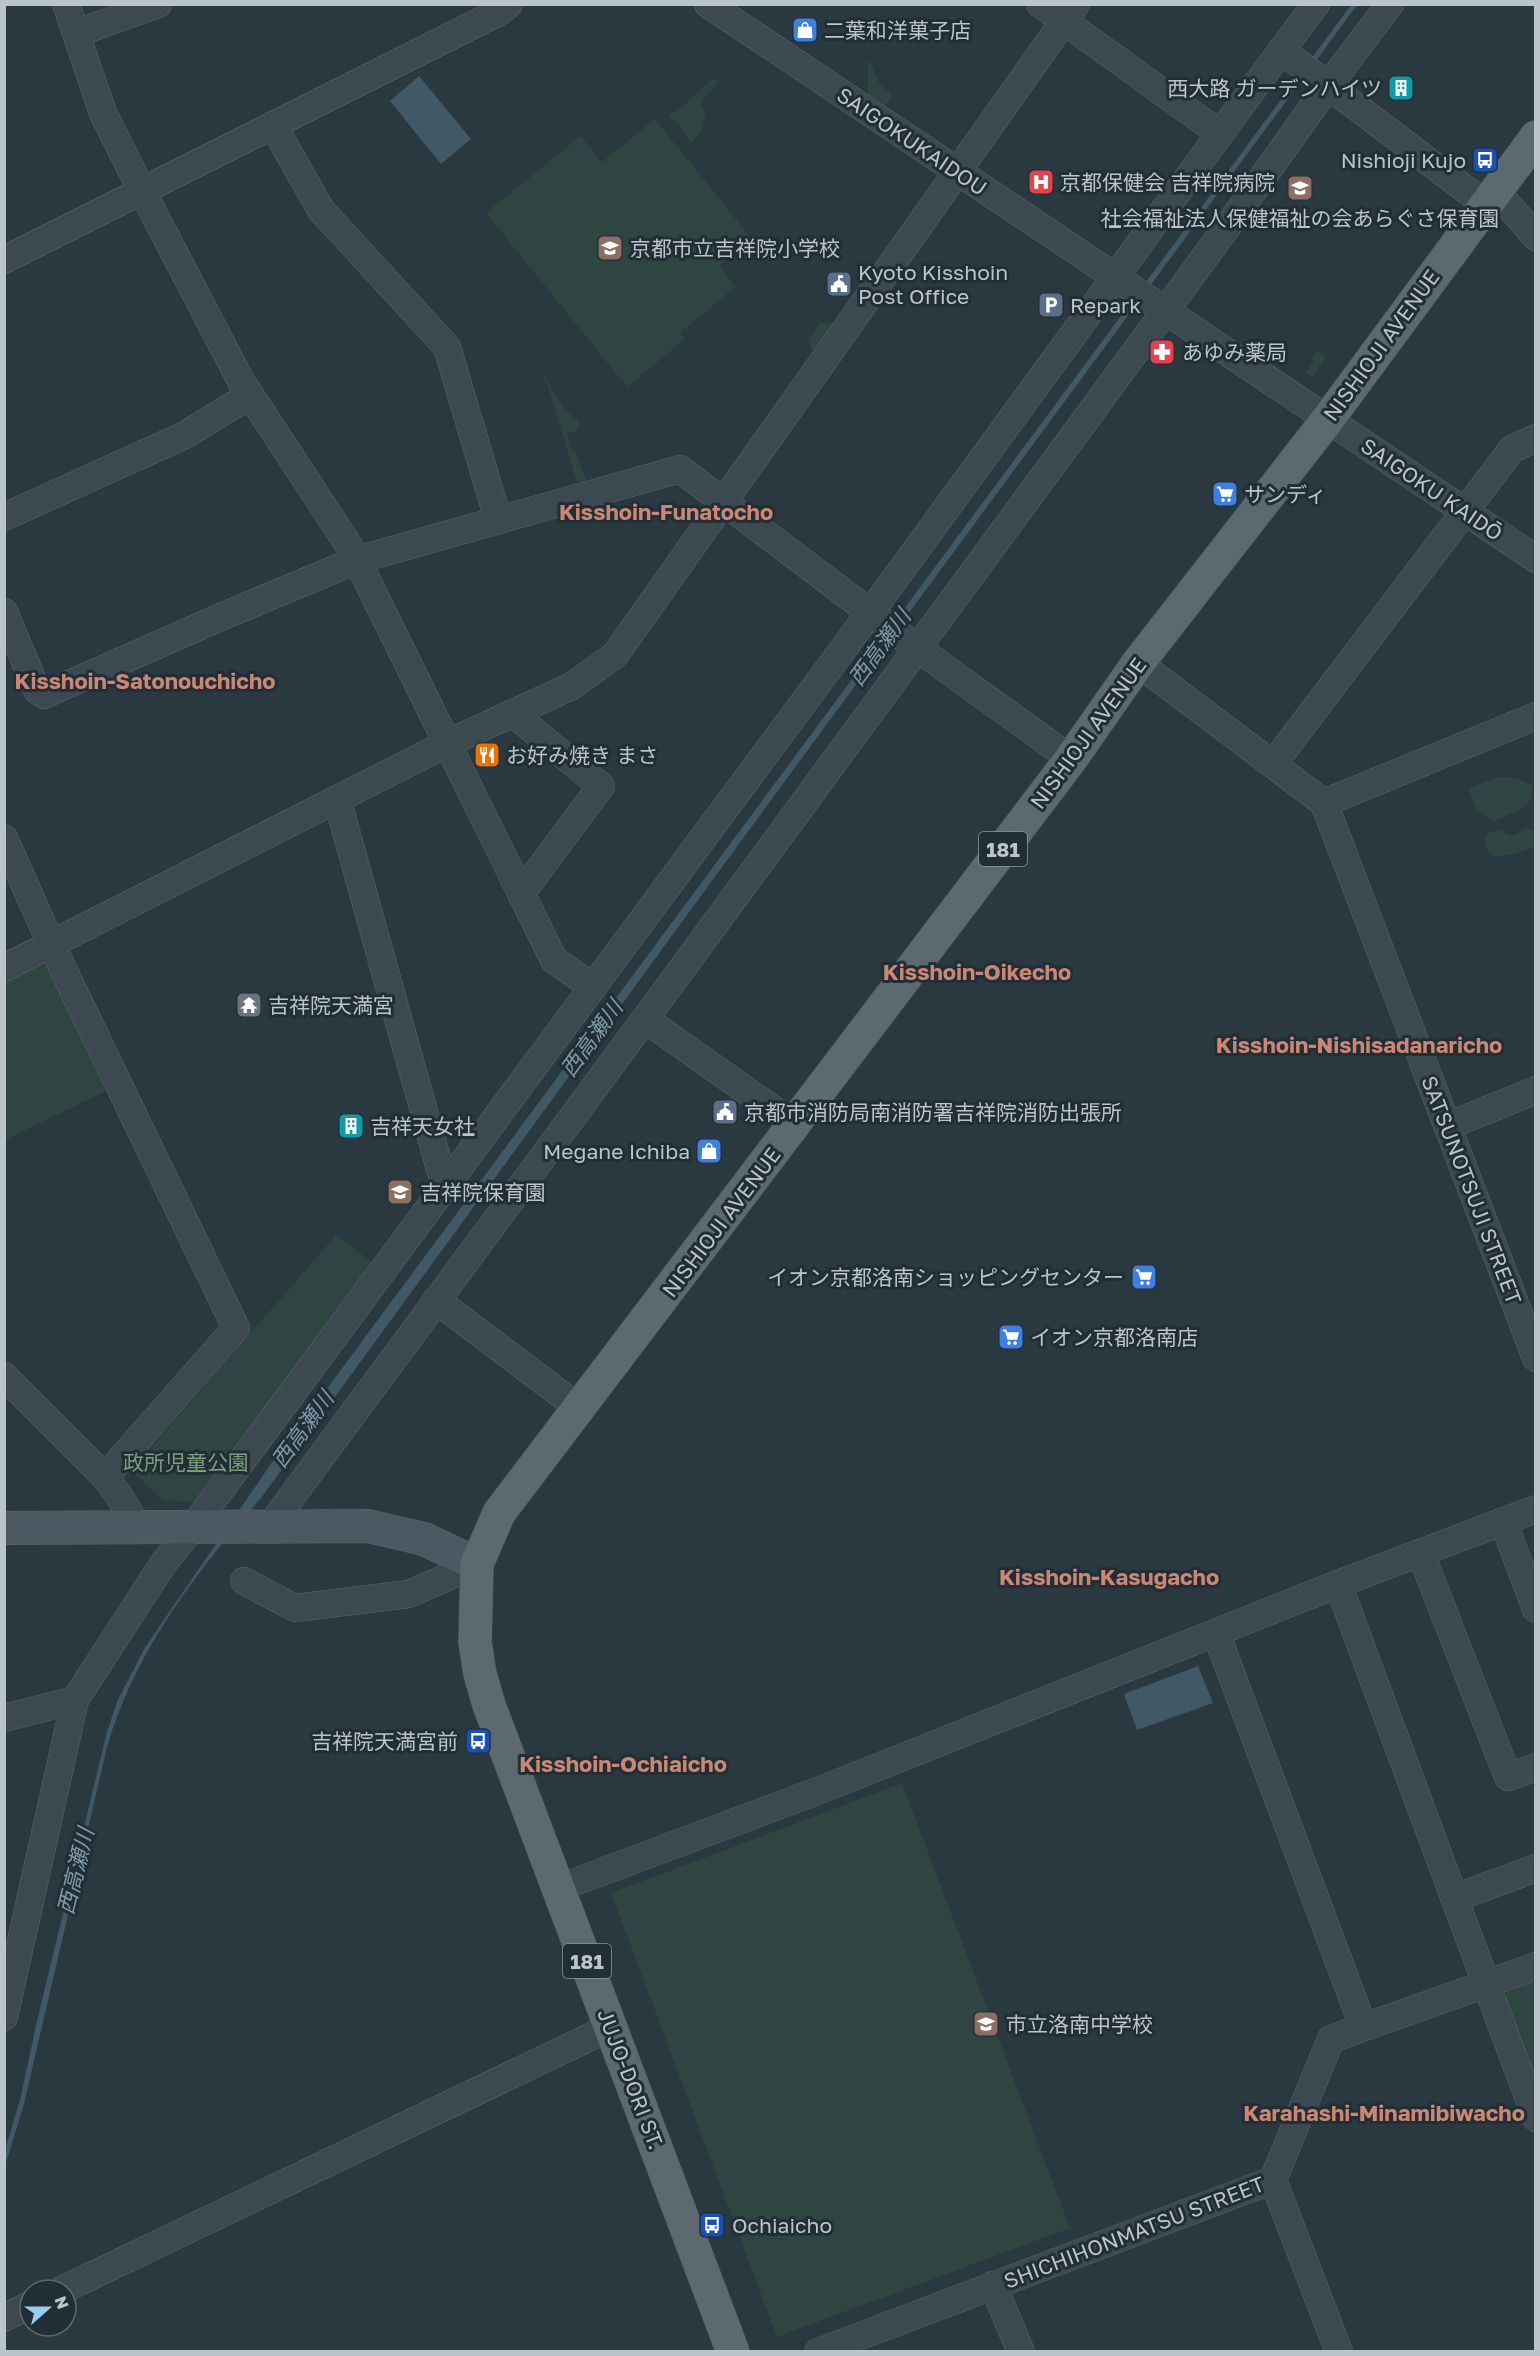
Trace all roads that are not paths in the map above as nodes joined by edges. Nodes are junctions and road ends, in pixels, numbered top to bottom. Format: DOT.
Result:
graph roads {
  1 [pos="66,4"];
  2 [pos="158,4"];
  3 [pos="708,4"];
  4 [pos="1040,4"];
  5 [pos="1316,4"];
  6 [pos="1390,4"];
  7 [pos="495,9"];
  8 [pos="1070,13"];
  9 [pos="77,33"];
  10 [pos="1281,51"];
  11 [pos="1328,86"];
  12 [pos="273,125"];
  13 [pos="1219,133"];
  14 [pos="1536,137"];
  15 [pos="957,172"];
  16 [pos="142,191"];
  17 [pos="1490,197"];
  18 [pos="1536,237"];
  19 [pos="4,260"];
  20 [pos="1119,280"];
  21 [pos="1162,310"];
  22 [pos="250,395"];
  23 [pos="1328,419"];
  24 [pos="1536,438"];
  25 [pos="723,502"];
  26 [pos="1465,512"];
  27 [pos="4,517"];
  28 [pos="498,519"];
  29 [pos="1536,559"];
  30 [pos="357,560"];
  31 [pos="4,612"];
  32 [pos="870,613"];
  33 [pos="917,648"];
  34 [pos="1138,663"];
  35 [pos="512,713"];
  36 [pos="1536,716"];
  37 [pos="448,742"];
  38 [pos="1071,759"];
  39 [pos="1273,764"];
  40 [pos="338,799"];
  41 [pos="1324,803"];
  42 [pos="4,838"];
  43 [pos="521,894"];
  44 [pos="51,944"];
  45 [pos="4,968"];
  46 [pos="593,987"];
  47 [pos="645,1019"];
  48 [pos="1536,1090"];
  49 [pos="795,1125"];
  50 [pos="1448,1126"];
  51 [pos="445,1187"];
  52 [pos="436,1300"];
  53 [pos="1536,1358"];
  54 [pos="4,1376"];
  55 [pos="579,1408"];
  56 [pos="105,1477"];
  57 [pos="1536,1509"];
  58 [pos="1503,1521"];
  59 [pos="137,1526"];
  60 [pos="265,1526"];
  61 [pos="198,1527"];
  62 [pos="4,1528"];
  63 [pos="1421,1554"];
  64 [pos="477,1564"];
  65 [pos="244,1581"];
  66 [pos="1338,1584"];
  67 [pos="1536,1609"];
  68 [pos="1216,1633"];
  69 [pos="75,1700"];
  70 [pos="4,1718"];
  71 [pos="1536,1767"];
  72 [pos="1536,1868"];
  73 [pos="559,1888"];
  74 [pos="1455,1898"];
  75 [pos="16,1922"];
  76 [pos="1536,1966"];
  77 [pos="1486,1985"];
  78 [pos="4,2017"];
  79 [pos="1363,2026"];
  80 [pos="611,2027"];
  81 [pos="1536,2118"];
  82 [pos="1273,2180"];
  83 [pos="78,2282"];
  84 [pos="993,2284"];
  85 [pos="18,2312"];
  86 [pos="4,2318"];
  87 [pos="734,2352"];
  88 [pos="818,2352"];
  89 [pos="1021,2352"];
  90 [pos="1339,2352"];
  1 -- 9 [label="street"];
  2 -- 9 [label="street"];
  3 -- 15 [label="street, SAIGOKUKAIDOU"];
  4 -- 8 [label="street"];
  5 -- 10 [label="street"];
  6 -- 11 [label="street"];
  7 -- 12 [label="street"];
  8 -- 13 [label="street"];
  8 -- 15 [label="street"];
  9 -- 16 [label="street"];
  10 -- 11 [label="street"];
  10 -- 13 [label="street"];
  11 -- 17 [label="street"];
  11 -- 21 [label="street"];
  12 -- 16 [label="street"];
  12 -- 28 [label="street"];
  13 -- 20 [label="street"];
  14 -- 17 [label="main road, NISHIOJI AVENUE / 181"];
  15 -- 20 [label="street, SAIGOKUKAIDOU"];
  15 -- 25 [label="street"];
  16 -- 19 [label="street"];
  16 -- 22 [label="street"];
  17 -- 18 [label="street"];
  17 -- 23 [label="main road, NISHIOJI AVENUE / 181"];
  20 -- 21 [label="street, SAIGOKUKAIDOU"];
  20 -- 32 [label="street"];
  21 -- 23 [label="street"];
  21 -- 33 [label="street"];
  22 -- 27 [label="street"];
  22 -- 30 [label="street"];
  23 -- 26 [label="street, SAIGOKU KAIDŌ"];
  23 -- 34 [label="main road, NISHIOJI AVENUE / 181"];
  24 -- 26 [label="street"];
  25 -- 28 [label="street"];
  25 -- 32 [label="street"];
  25 -- 35 [label="street"];
  26 -- 29 [label="street, SAIGOKU KAIDŌ"];
  26 -- 39 [label="street"];
  28 -- 30 [label="street"];
  30 -- 31 [label="street"];
  30 -- 37 [label="street"];
  32 -- 33 [label="street"];
  32 -- 46 [label="street"];
  33 -- 38 [label="street"];
  33 -- 47 [label="street"];
  34 -- 38 [label="main road, NISHIOJI AVENUE / 181"];
  34 -- 39 [label="street"];
  35 -- 37 [label="street"];
  35 -- 43 [label="street"];
  36 -- 41 [label="street"];
  37 -- 40 [label="street"];
  37 -- 43 [label="street"];
  38 -- 49 [label="main road, NISHIOJI AVENUE / 181"];
  39 -- 41 [label="street"];
  40 -- 44 [label="street"];
  40 -- 51 [label="street"];
  41 -- 50 [label="street, SATSUNOTSUJI STREET"];
  42 -- 44 [label="street"];
  43 -- 46 [label="street"];
  44 -- 45 [label="street"];
  44 -- 56 [label="street"];
  46 -- 51 [label="street"];
  47 -- 49 [label="street"];
  47 -- 52 [label="street"];
  48 -- 50 [label="street"];
  49 -- 55 [label="main road, NISHIOJI AVENUE / 181"];
  50 -- 53 [label="street, SATSUNOTSUJI STREET"];
  51 -- 61 [label="street"];
  52 -- 55 [label="street"];
  52 -- 60 [label="street"];
  54 -- 56 [label="street"];
  55 -- 64 [label="main road, NISHIOJI AVENUE / 181"];
  56 -- 59 [label="street"];
  57 -- 58 [label="street"];
  58 -- 63 [label="street"];
  58 -- 67 [label="street"];
  59 -- 61 [label="street"];
  59 -- 62 [label="street"];
  60 -- 61 [label="street"];
  60 -- 64 [label="street"];
  61 -- 69 [label="street"];
  63 -- 66 [label="street"];
  63 -- 71 [label="street"];
  64 -- 65 [label="street"];
  64 -- 73 [label="main road, JUJO-DORI ST. / 181"];
  66 -- 68 [label="street"];
  66 -- 74 [label="street"];
  68 -- 73 [label="street"];
  68 -- 79 [label="street"];
  69 -- 70 [label="street"];
  69 -- 75 [label="street"];
  72 -- 74 [label="street"];
  73 -- 80 [label="main road, JUJO-DORI ST. / 181"];
  74 -- 77 [label="street"];
  75 -- 78 [label="street"];
  76 -- 77 [label="street, SHICHIHONMATSU STREET"];
  77 -- 79 [label="street, SHICHIHONMATSU STREET"];
  77 -- 81 [label="street"];
  79 -- 82 [label="street, SHICHIHONMATSU STREET"];
  80 -- 83 [label="street"];
  80 -- 87 [label="main road, JUJO-DORI ST. / 181"];
  82 -- 84 [label="street, SHICHIHONMATSU STREET"];
  82 -- 90 [label="street"];
  84 -- 88 [label="street, SHICHIHONMATSU STREET"];
  84 -- 89 [label="street"];
  85 -- 86 [label="street"];
}
